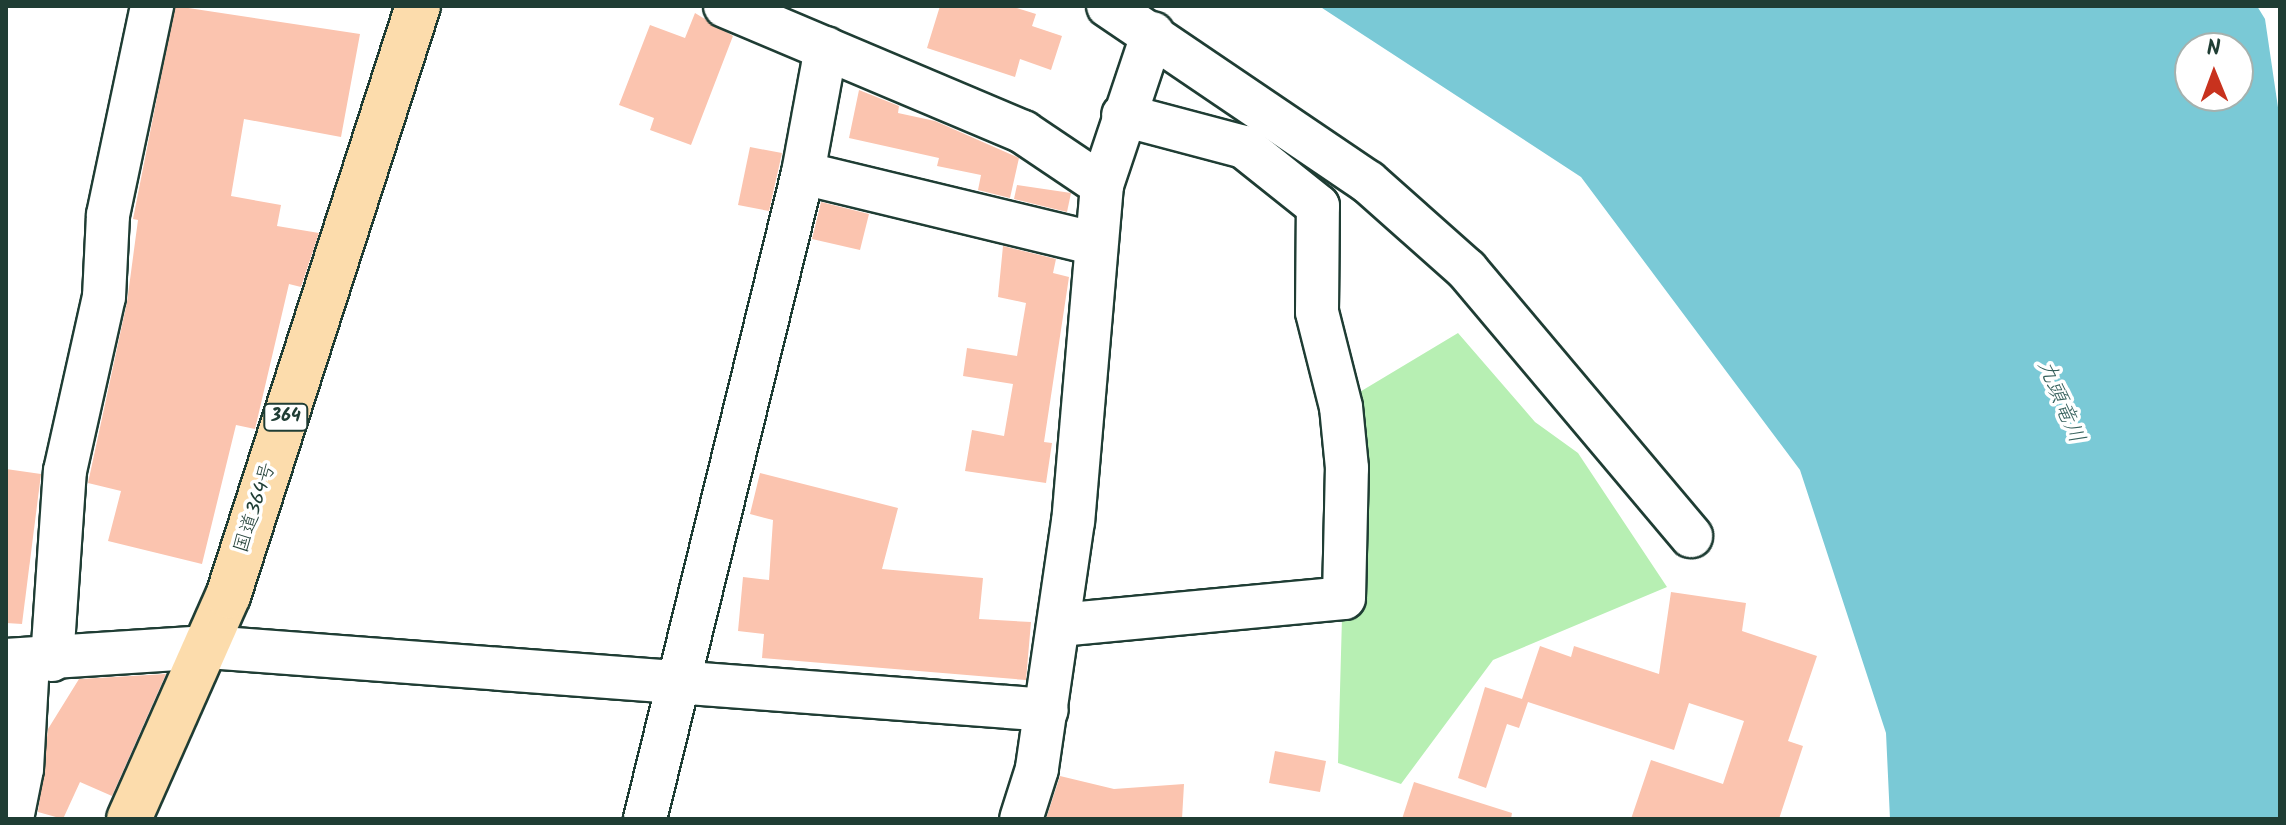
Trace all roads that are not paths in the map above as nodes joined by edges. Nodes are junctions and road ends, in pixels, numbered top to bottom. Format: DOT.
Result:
graph roads {
  1 [pos="152,6"];
  2 [pos="418,6"];
  3 [pos="725,6"];
  4 [pos="1108,6"];
  5 [pos="1153,33"];
  6 [pos="826,48"];
  7 [pos="1123,115"];
  8 [pos="803,173"];
  9 [pos="1102,185"];
  10 [pos="1093,243"];
  11 [pos="1691,536"];
  12 [pos="1059,625"];
  13 [pos="208,647"];
  14 [pos="29,661"];
  15 [pos="677,682"];
  16 [pos="1047,710"];
  17 [pos="12,819"];
  18 [pos="129,819"];
  19 [pos="645,819"];
  20 [pos="1021,819"];
  1 -- 14 [label="street"];
  2 -- 13 [label="highway, 国道364号 / 364"];
  3 -- 6 [label="street"];
  4 -- 5 [label="street"];
  5 -- 7 [label="street"];
  5 -- 11 [label="street"];
  6 -- 8 [label="street"];
  6 -- 9 [label="street"];
  7 -- 9 [label="street"];
  7 -- 12 [label="street"];
  8 -- 10 [label="street"];
  8 -- 15 [label="street"];
  9 -- 10 [label="street"];
  10 -- 12 [label="street"];
  12 -- 16 [label="street"];
  13 -- 14 [label="street"];
  13 -- 15 [label="street"];
  13 -- 18 [label="highway, 国道364号 / 364"];
  14 -- 17 [label="street"];
  15 -- 16 [label="street"];
  15 -- 19 [label="street"];
  16 -- 20 [label="street"];
}
